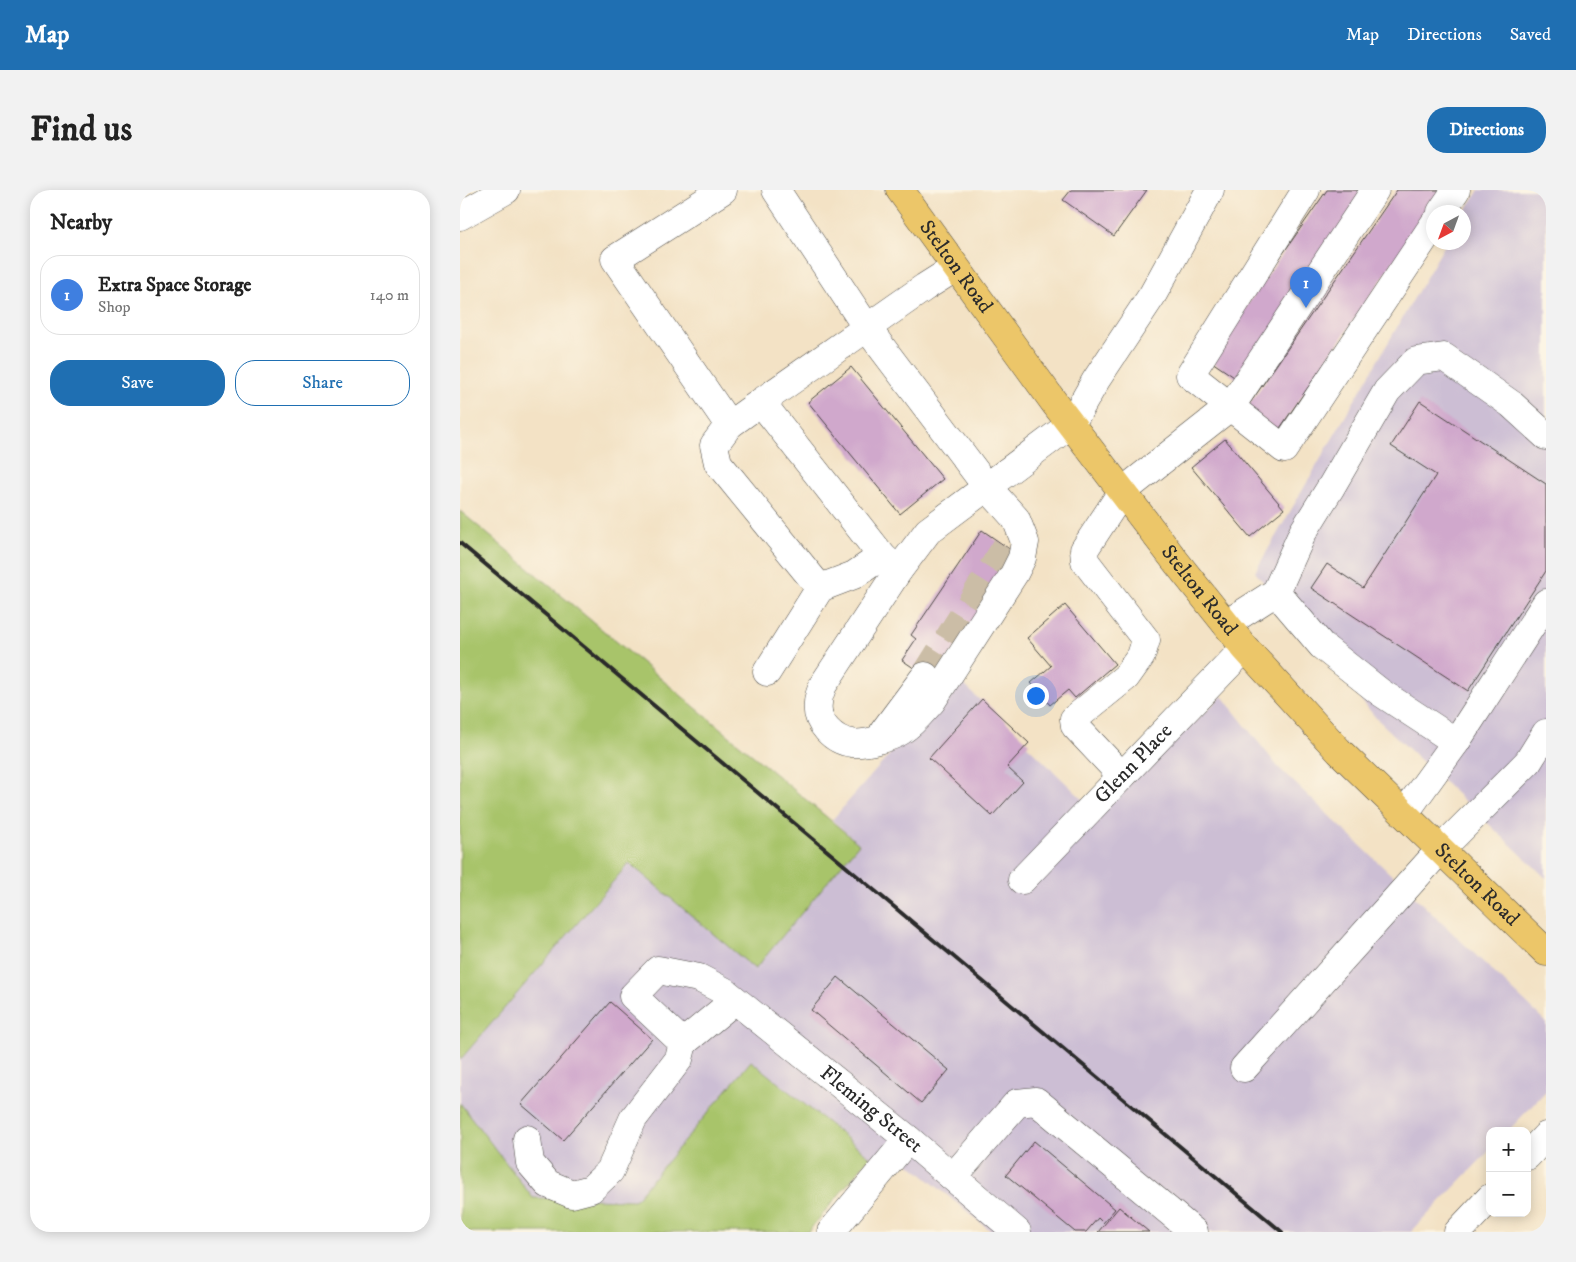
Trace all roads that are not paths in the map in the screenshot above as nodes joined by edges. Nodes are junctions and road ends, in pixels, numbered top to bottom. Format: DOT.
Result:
graph roads {
  1 [pos="506,190"];
  2 [pos="723,190"];
  3 [pos="776,190"];
  4 [pos="900,190"];
  5 [pos="1210,190"];
  6 [pos="1306,190"];
  7 [pos="1375,190"];
  8 [pos="1456,190"];
  9 [pos="1446,205"];
  10 [pos="460,216"];
  11 [pos="1426,236"];
  12 [pos="955,268"];
  13 [pos="867,328"];
  14 [pos="762,402"];
  15 [pos="1231,406"];
  16 [pos="1071,424"];
  17 [pos="729,425"];
  18 [pos="1546,436"];
  19 [pos="987,487"];
  20 [pos="1122,492"];
  21 [pos="890,563"];
  22 [pos="820,588"];
  23 [pos="1276,592"];
  24 [pos="1546,603"];
  25 [pos="1226,624"];
  26 [pos="1245,648"];
  27 [pos="767,672"];
  28 [pos="925,676"];
  29 [pos="1546,733"];
  30 [pos="877,740"];
  31 [pos="1456,742"];
  32 [pos="1122,776"];
  33 [pos="1404,814"];
  34 [pos="1440,850"];
  35 [pos="1022,880"];
  36 [pos="1546,952"];
  37 [pos="730,995"];
  38 [pos="683,1043"];
  39 [pos="1244,1068"];
  40 [pos="908,1138"];
  41 [pos="527,1139"];
  42 [pos="953,1177"];
  43 [pos="1486,1202"];
  44 [pos="831,1232"];
  45 [pos="1017,1232"];
  46 [pos="1194,1232"];
  47 [pos="1458,1232"];
  1 -- 10 [label="street"];
  2 -- 17 [label="street"];
  3 -- 13 [label="street"];
  4 -- 12 [label="main road, Stelton Road"];
  5 -- 16 [label="street"];
  6 -- 15 [label="street"];
  7 -- 15 [label="street"];
  8 -- 9 [label="street"];
  11 -- 15 [label="street"];
  12 -- 13 [label="street"];
  12 -- 16 [label="main road, Stelton Road"];
  13 -- 14 [label="street"];
  13 -- 19 [label="street"];
  14 -- 17 [label="street"];
  14 -- 21 [label="street"];
  15 -- 20 [label="street"];
  16 -- 19 [label="street"];
  16 -- 20 [label="main road, Stelton Road"];
  17 -- 22 [label="street"];
  18 -- 23 [label="street"];
  19 -- 21 [label="street"];
  19 -- 30 [label="street"];
  20 -- 25 [label="main road, Stelton Road"];
  20 -- 32 [label="street"];
  21 -- 22 [label="street"];
  21 -- 30 [label="street"];
  22 -- 27 [label="street"];
  23 -- 25 [label="street"];
  23 -- 31 [label="street"];
  24 -- 31 [label="street"];
  25 -- 26 [label="main road, Stelton Road"];
  26 -- 32 [label="street, Glenn Place"];
  26 -- 33 [label="main road, Stelton Road"];
  28 -- 30 [label="street"];
  29 -- 34 [label="street"];
  31 -- 33 [label="street"];
  32 -- 35 [label="street, Glenn Place"];
  33 -- 34 [label="main road, Stelton Road"];
  34 -- 36 [label="main road, Stelton Road"];
  34 -- 39 [label="street"];
  37 -- 38 [label="street"];
  37 -- 38 [label="street, Fleming Street"];
  37 -- 40 [label="street, Fleming Street"];
  38 -- 41 [label="street"];
  40 -- 42 [label="street, Fleming Street"];
  40 -- 44 [label="street"];
  42 -- 45 [label="street, Fleming Street"];
  42 -- 46 [label="street"];
  43 -- 47 [label="street"];
}
